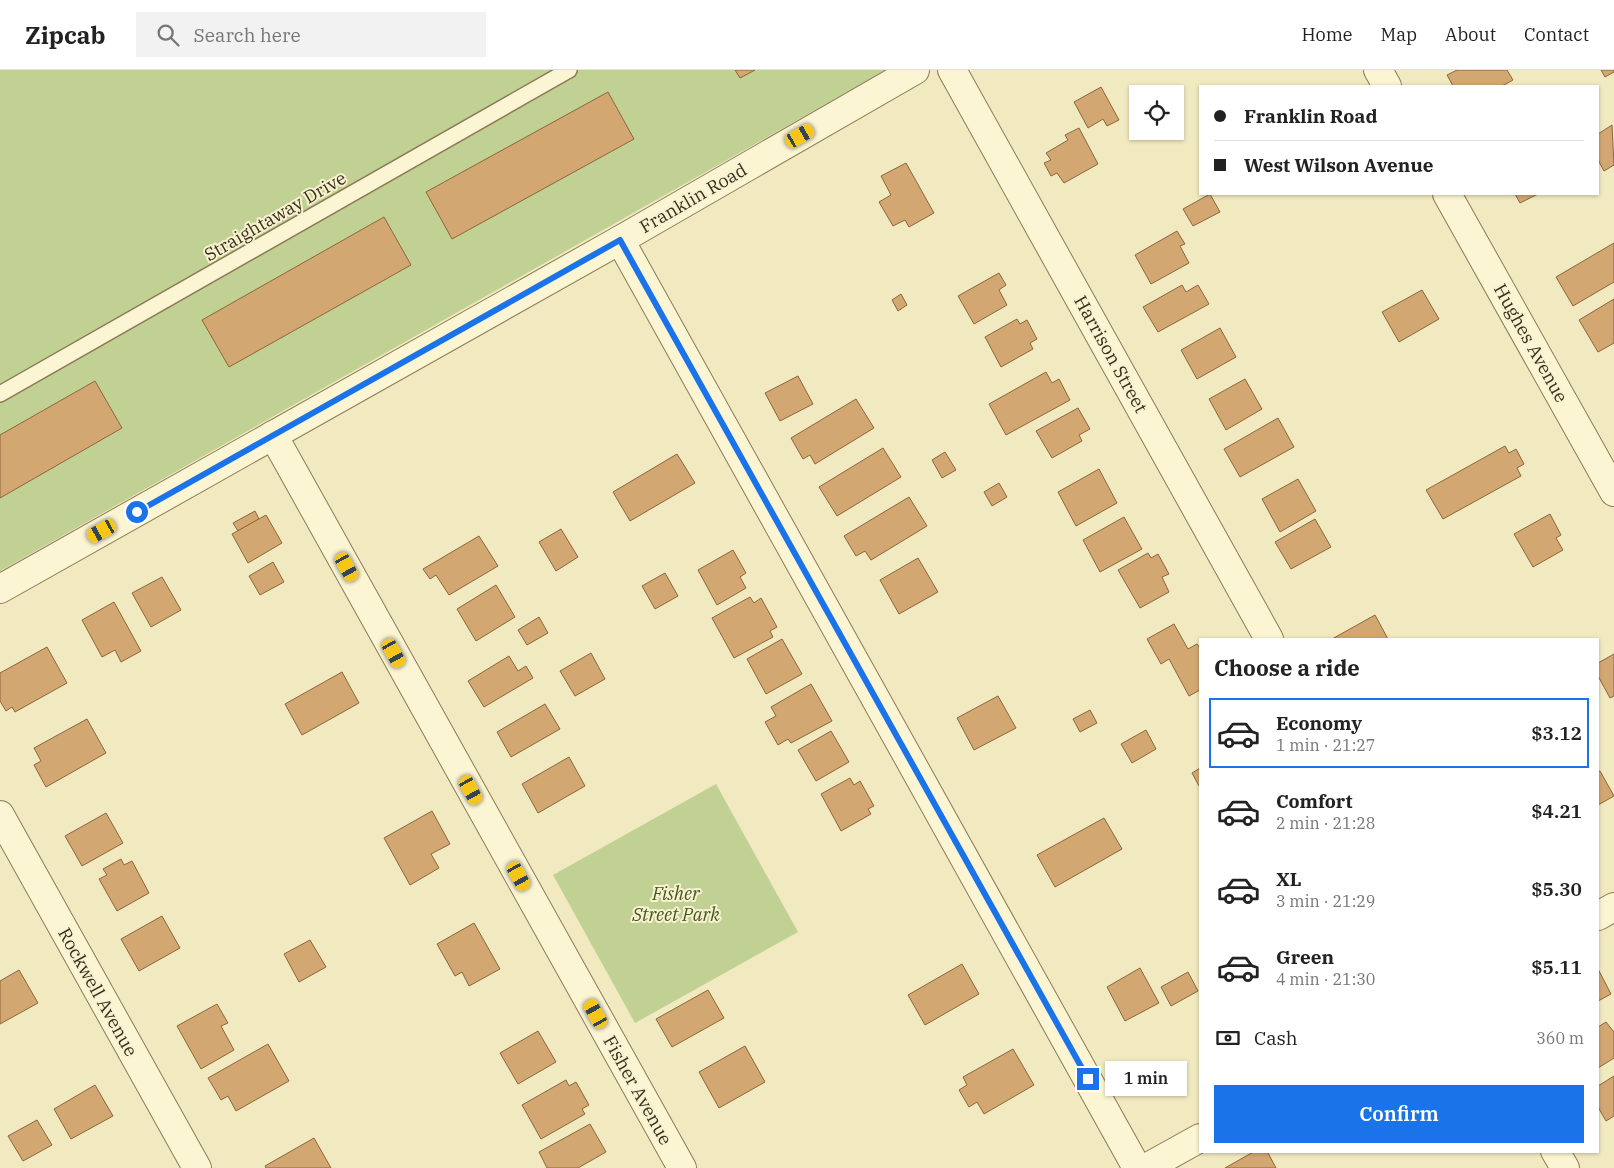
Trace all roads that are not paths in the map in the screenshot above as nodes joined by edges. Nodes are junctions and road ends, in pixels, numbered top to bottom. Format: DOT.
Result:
graph roads {
  1 [pos="569,70"];
  2 [pos="915,70"];
  3 [pos="952,70"];
  4 [pos="1378,70"];
  5 [pos="1387,85"];
  6 [pos="1448,195"];
  7 [pos="620,240"];
  8 [pos="0,394"];
  9 [pos="273,435"];
  10 [pos="1614,492"];
  11 [pos="0,588"];
  12 [pos="1268,638"];
  13 [pos="0,815"];
  14 [pos="1614,907"];
  15 [pos="1599,915"];
  16 [pos="1199,1139"];
  17 [pos="1556,1153"];
  18 [pos="197,1168"];
  19 [pos="682,1168"];
  20 [pos="1137,1168"];
  21 [pos="1146,1168"];
  22 [pos="1564,1168"];
  1 -- 8 [label="lane, Straightaway Drive"];
  2 -- 7 [label="street, Franklin Road"];
  3 -- 12 [label="street, Harrison Street"];
  4 -- 5 [label="street"];
  6 -- 10 [label="street, Hughes Avenue"];
  7 -- 9 [label="street, Franklin Road"];
  7 -- 20 [label="street"];
  9 -- 11 [label="street, Franklin Road"];
  9 -- 19 [label="street, Fisher Avenue"];
  13 -- 18 [label="street, Rockwell Avenue"];
  14 -- 15 [label="street"];
  16 -- 21 [label="street"];
  17 -- 22 [label="street"];
}
